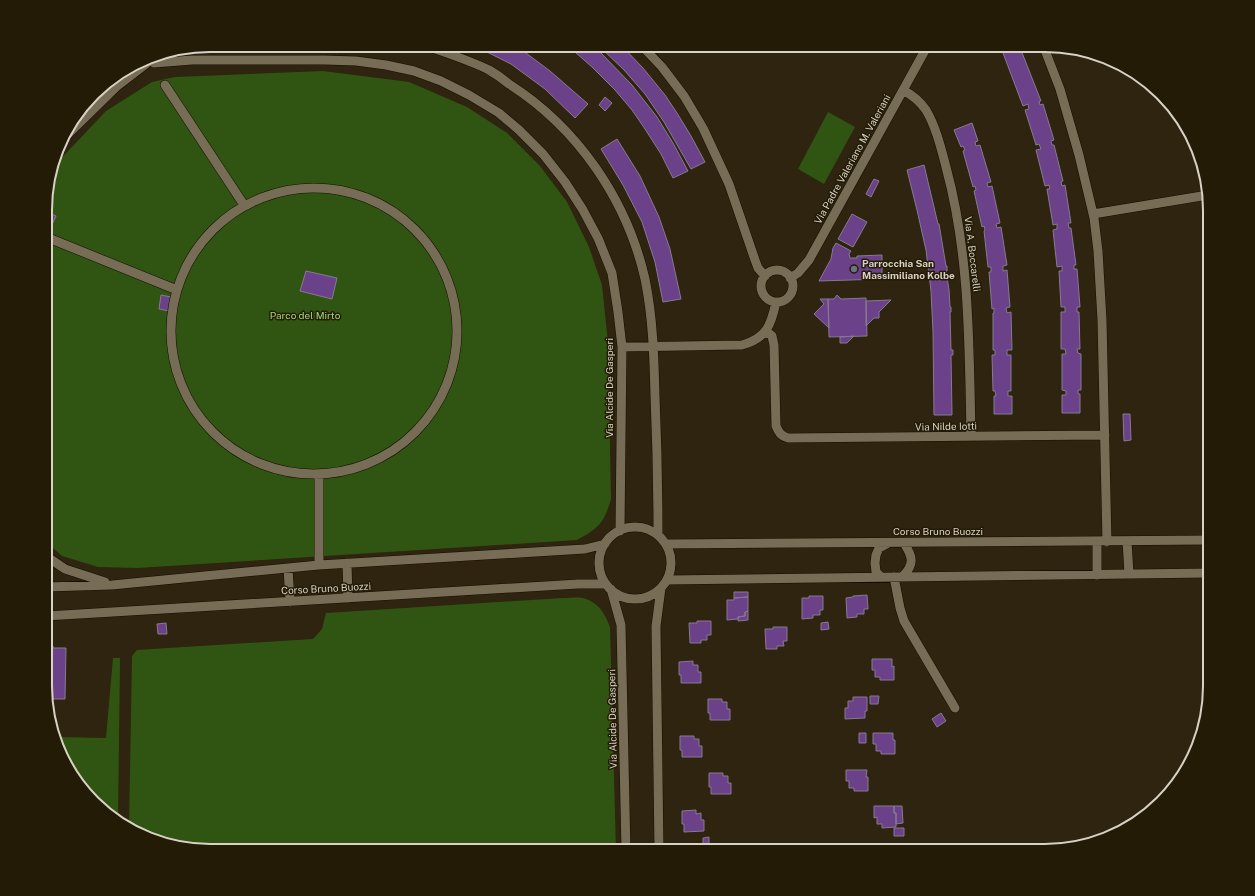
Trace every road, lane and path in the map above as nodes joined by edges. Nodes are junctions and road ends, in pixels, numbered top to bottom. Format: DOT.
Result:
graph roads {
  1 [pos="444,52"];
  2 [pos="647,52"];
  3 [pos="924,52"];
  4 [pos="1045,52"];
  5 [pos="151,64"];
  6 [pos="142,67"];
  7 [pos="165,85"];
  8 [pos="903,90"];
  9 [pos="76,126"];
  10 [pos="1203,196"];
  11 [pos="244,205"];
  12 [pos="1093,214"];
  13 [pos="52,239"];
  14 [pos="765,276"];
  15 [pos="790,278"];
  16 [pos="177,290"];
  17 [pos="776,302"];
  18 [pos="766,331"];
  19 [pos="654,346"];
  20 [pos="622,347"];
  21 [pos="1105,435"];
  22 [pos="971,436"];
  23 [pos="319,475"];
  24 [pos="620,531"];
  25 [pos="658,535"];
  26 [pos="1203,540"];
  27 [pos="1128,541"];
  28 [pos="1097,542"];
  29 [pos="1107,542"];
  30 [pos="888,543"];
  31 [pos="904,543"];
  32 [pos="605,544"];
  33 [pos="666,544"];
  34 [pos="52,560"];
  35 [pos="346,564"];
  36 [pos="319,565"];
  37 [pos="288,568"];
  38 [pos="1203,573"];
  39 [pos="1097,574"];
  40 [pos="1129,574"];
  41 [pos="880,577"];
  42 [pos="898,577"];
  43 [pos="667,580"];
  44 [pos="112,585"];
  45 [pos="52,587"];
  46 [pos="608,587"];
  47 [pos="661,588"];
  48 [pos="348,598"];
  49 [pos="290,602"];
  50 [pos="52,616"];
  51 [pos="955,708"];
  52 [pos="626,844"];
  53 [pos="659,844"];
  1 -- 19 [label="street"];
  2 -- 14 [label="street"];
  3 -- 8 [label="street, Via Padre Valeriano M. Valeriani"];
  4 -- 12 [label="street"];
  5 -- 20 [label="street, Via Alcide De Gasperi"];
  6 -- 9 [label="street"];
  7 -- 11 [label="street"];
  8 -- 15 [label="street, Via Padre Valeriano M. Valeriani"];
  8 -- 22 [label="street, Via A. Boccarelli"];
  10 -- 12 [label="street"];
  11 -- 16 [label="street"];
  11 -- 23 [label="street"];
  12 -- 21 [label="street"];
  13 -- 16 [label="street"];
  14 -- 15 [label="street"];
  14 -- 17 [label="street"];
  15 -- 17 [label="street"];
  16 -- 23 [label="street"];
  17 -- 18 [label="street"];
  18 -- 19 [label="street"];
  18 -- 22 [label="street, Via Nilde Iotti"];
  19 -- 20 [label="street"];
  19 -- 25 [label="street"];
  20 -- 24 [label="street, Via Alcide De Gasperi"];
  21 -- 22 [label="street, Via Nilde Iotti"];
  21 -- 29 [label="street"];
  23 -- 36 [label="street"];
  24 -- 25 [label="street"];
  24 -- 32 [label="street"];
  25 -- 33 [label="street"];
  26 -- 27 [label="street, Corso Bruno Buozzi"];
  27 -- 29 [label="street, Corso Bruno Buozzi"];
  27 -- 40 [label="street"];
  28 -- 29 [label="street, Corso Bruno Buozzi"];
  28 -- 31 [label="street, Corso Bruno Buozzi"];
  28 -- 39 [label="street"];
  30 -- 31 [label="street, Corso Bruno Buozzi"];
  30 -- 33 [label="street, Corso Bruno Buozzi"];
  30 -- 41 [label="street"];
  31 -- 42 [label="street"];
  32 -- 35 [label="street"];
  32 -- 46 [label="street"];
  33 -- 43 [label="street"];
  34 -- 44 [label="street"];
  35 -- 36 [label="street"];
  35 -- 48 [label="street"];
  36 -- 37 [label="street"];
  37 -- 44 [label="street"];
  37 -- 49 [label="street"];
  38 -- 40 [label="street"];
  39 -- 40 [label="street"];
  39 -- 42 [label="street"];
  41 -- 42 [label="street"];
  41 -- 43 [label="street"];
  42 -- 51 [label="street"];
  43 -- 47 [label="street"];
  44 -- 45 [label="street"];
  46 -- 47 [label="street"];
  46 -- 48 [label="street, Corso Bruno Buozzi"];
  46 -- 52 [label="street, Via Alcide De Gasperi"];
  47 -- 53 [label="street"];
  48 -- 49 [label="street, Corso Bruno Buozzi"];
  49 -- 50 [label="street, Corso Bruno Buozzi"];
}
